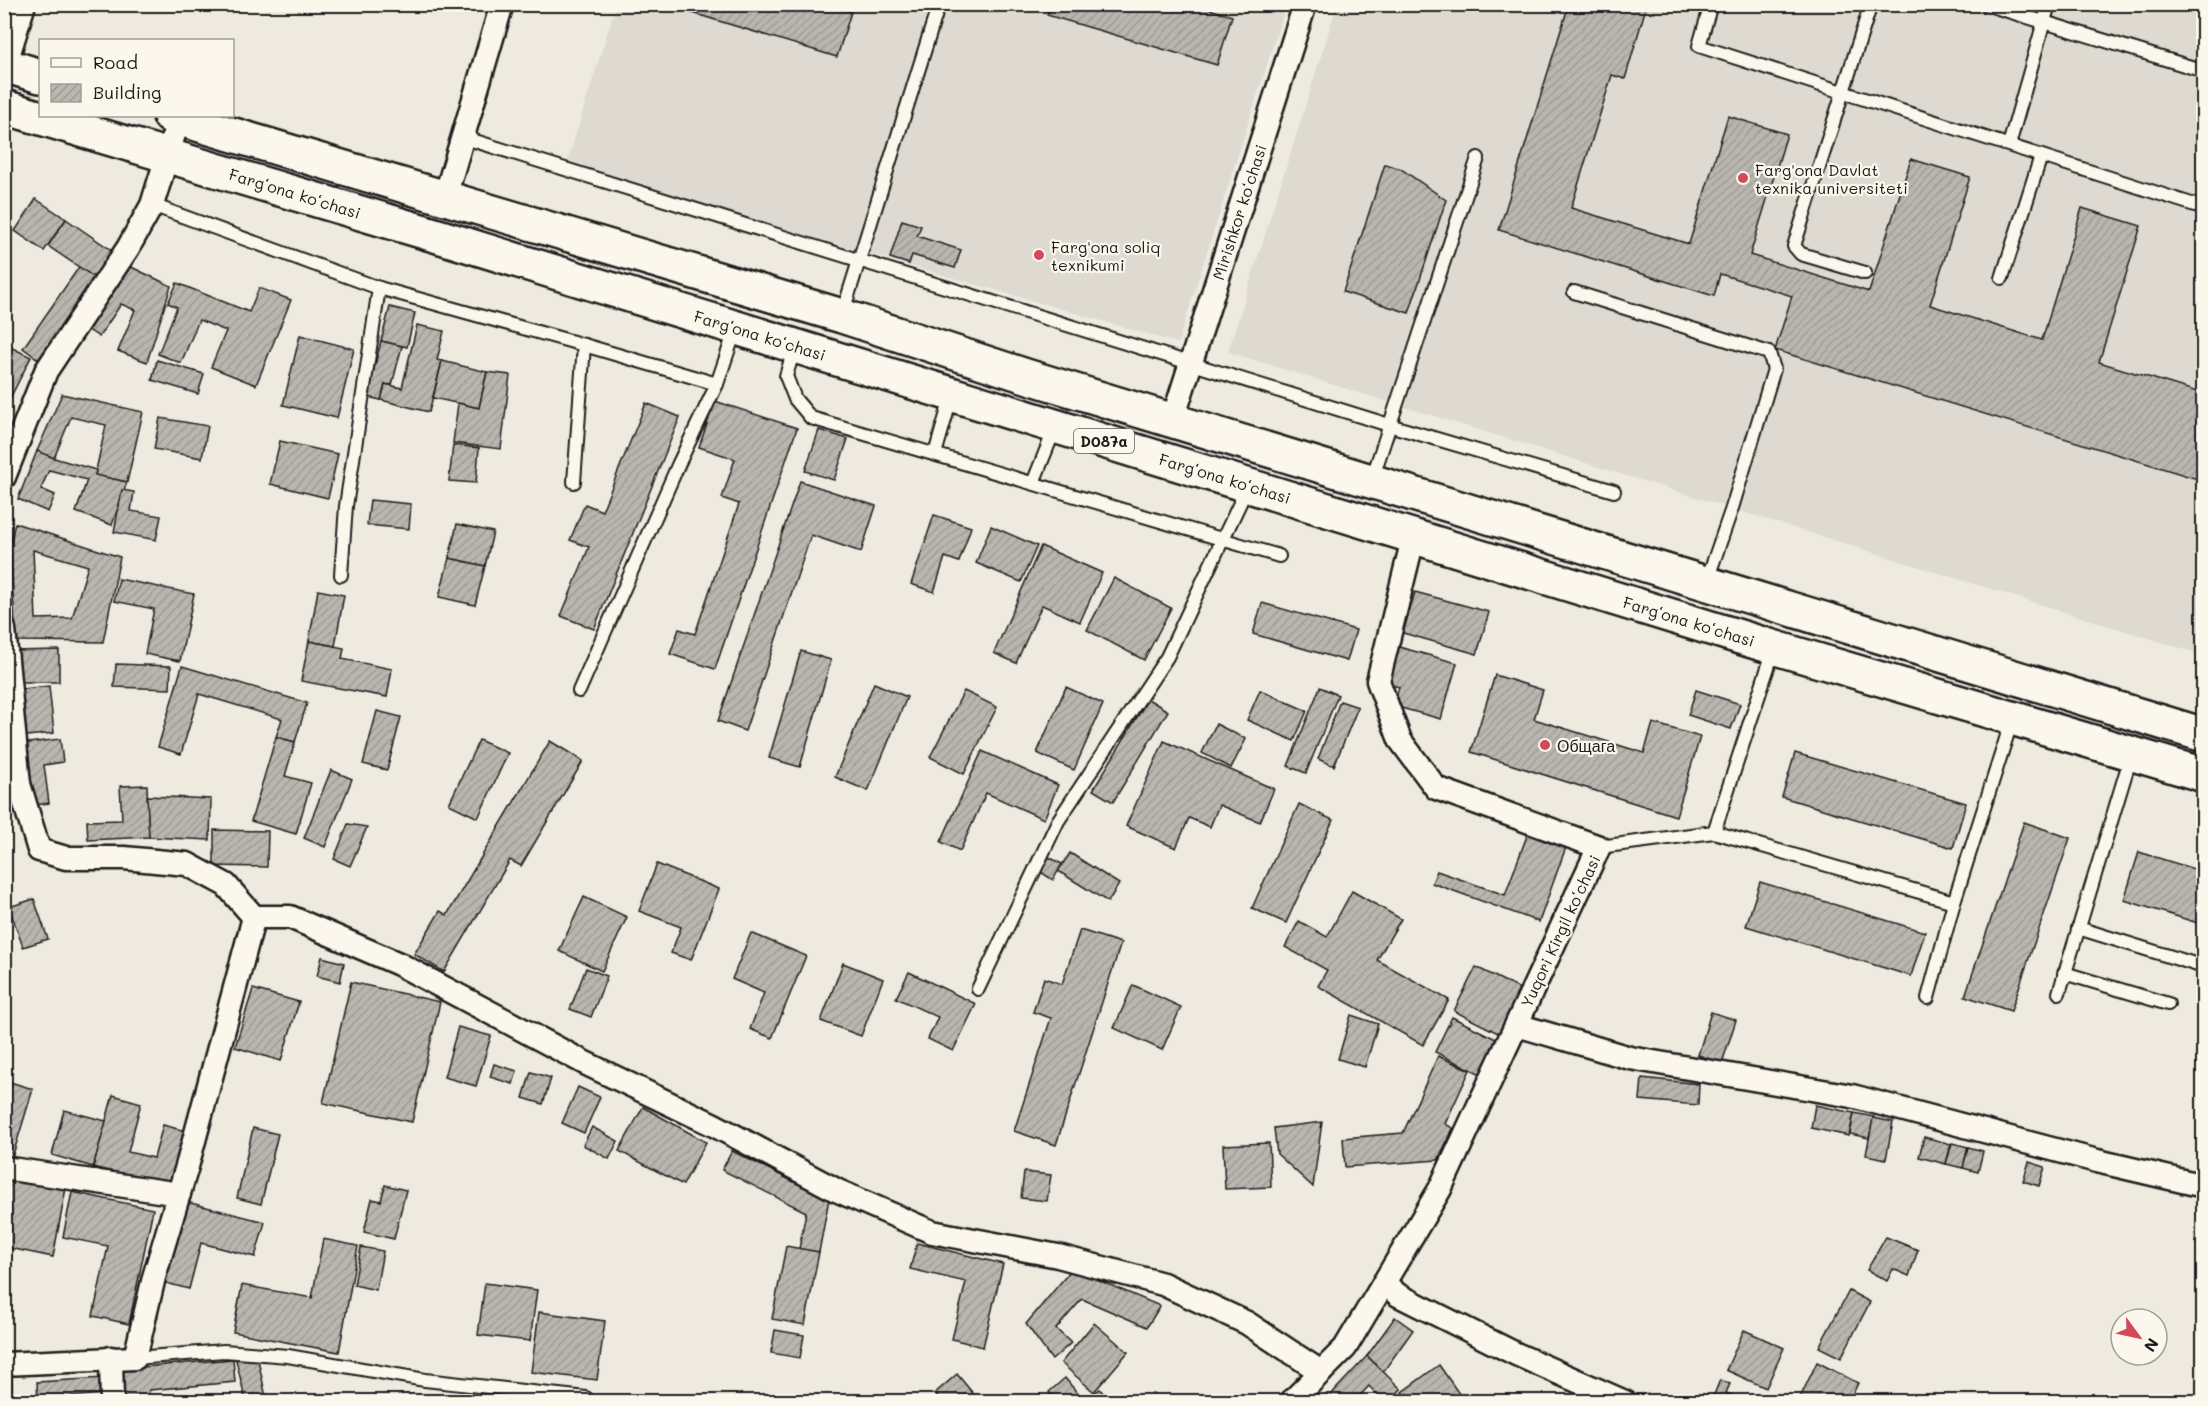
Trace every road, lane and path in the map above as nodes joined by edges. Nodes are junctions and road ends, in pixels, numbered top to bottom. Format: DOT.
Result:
graph roads {
  1 [pos="24,4"];
  2 [pos="502,4"];
  3 [pos="939,4"];
  4 [pos="1305,4"];
  5 [pos="1712,4"];
  6 [pos="1871,4"];
  7 [pos="1985,4"];
  8 [pos="2049,4"];
  9 [pos="2043,23"];
  10 [pos="5,66"];
  11 [pos="2204,71"];
  12 [pos="39,76"];
  13 [pos="1843,92"];
  14 [pos="4,106"];
  15 [pos="39,116"];
  16 [pos="41,117"];
  17 [pos="174,117"];
  18 [pos="462,137"];
  19 [pos="2008,145"];
  20 [pos="167,154"];
  21 [pos="2041,156"];
  22 [pos="1478,158"];
  23 [pos="445,197"];
  24 [pos="152,205"];
  25 [pos="2204,208"];
  26 [pos="860,260"];
  27 [pos="1865,273"];
  28 [pos="2002,278"];
  29 [pos="379,288"];
  30 [pos="1574,292"];
  31 [pos="842,316"];
  32 [pos="736,328"];
  33 [pos="584,345"];
  34 [pos="795,346"];
  35 [pos="1190,363"];
  36 [pos="1026,376"];
  37 [pos="717,384"];
  38 [pos="952,394"];
  39 [pos="1015,413"];
  40 [pos="1173,419"];
  41 [pos="1389,425"];
  42 [pos="1056,426"];
  43 [pos="935,454"];
  44 [pos="4,477"];
  45 [pos="1372,480"];
  46 [pos="574,482"];
  47 [pos="1033,483"];
  48 [pos="1249,485"];
  49 [pos="1614,491"];
  50 [pos="1414,535"];
  51 [pos="1224,538"];
  52 [pos="1279,556"];
  53 [pos="341,574"];
  54 [pos="1706,584"];
  55 [pos="4,629"];
  56 [pos="1775,647"];
  57 [pos="579,691"];
  58 [pos="2012,719"];
  59 [pos="2204,735"];
  60 [pos="2132,753"];
  61 [pos="2204,775"];
  62 [pos="12,786"];
  63 [pos="1714,832"];
  64 [pos="1599,847"];
  65 [pos="1954,902"];
  66 [pos="254,917"];
  67 [pos="2078,928"];
  68 [pos="2204,967"];
  69 [pos="2064,973"];
  70 [pos="978,989"];
  71 [pos="2059,993"];
  72 [pos="1928,998"];
  73 [pos="2168,1004"];
  74 [pos="1517,1024"];
  75 [pos="4,1168"];
  76 [pos="2204,1186"];
  77 [pos="179,1194"];
  78 [pos="1384,1283"];
  79 [pos="135,1358"];
  80 [pos="111,1359"];
  81 [pos="4,1364"];
  82 [pos="1321,1372"];
  83 [pos="586,1398"];
  84 [pos="112,1401"];
  85 [pos="1291,1401"];
  86 [pos="1625,1401"];
  1 -- 10 [label="street"];
  2 -- 18 [label="street"];
  3 -- 26 [label="lane"];
  4 -- 35 [label="street, Mirishkor koʻchasi"];
  5 -- 13 [label="lane"];
  6 -- 13 [label="lane"];
  7 -- 9 [label="lane"];
  8 -- 9 [label="lane"];
  9 -- 11 [label="lane"];
  9 -- 19 [label="lane"];
  10 -- 12 [label="main road"];
  13 -- 19 [label="lane"];
  13 -- 27 [label="lane"];
  14 -- 15 [label="main road, Fargʻona koʻchasi / D087a"];
  16 -- 20 [label="main road, Fargʻona koʻchasi / D087a"];
  17 -- 20 [label="street"];
  17 -- 23 [label="main road, D087a"];
  18 -- 23 [label="street"];
  18 -- 26 [label="lane"];
  19 -- 21 [label="lane"];
  20 -- 24 [label="street"];
  20 -- 32 [label="main road, Fargʻona koʻchasi / D087a"];
  21 -- 25 [label="lane"];
  21 -- 28 [label="lane"];
  22 -- 41 [label="lane"];
  23 -- 31 [label="main road, D087a"];
  24 -- 29 [label="lane"];
  24 -- 44 [label="street"];
  26 -- 31 [label="lane"];
  26 -- 35 [label="lane"];
  29 -- 33 [label="lane"];
  29 -- 53 [label="lane"];
  30 -- 54 [label="lane"];
  31 -- 36 [label="main road, D087a"];
  32 -- 34 [label="main road, Fargʻona koʻchasi / D087a"];
  32 -- 37 [label="lane"];
  33 -- 37 [label="lane"];
  33 -- 46 [label="lane"];
  34 -- 38 [label="main road, Fargʻona koʻchasi / D087a"];
  34 -- 43 [label="lane"];
  35 -- 40 [label="street, Mirishkor koʻchasi"];
  35 -- 41 [label="lane"];
  36 -- 39 [label="main road"];
  36 -- 40 [label="main road, D087a"];
  37 -- 57 [label="lane"];
  38 -- 39 [label="main road, Fargʻona koʻchasi / D087a"];
  38 -- 43 [label="lane"];
  39 -- 42 [label="main road, Fargʻona koʻchasi / D087a"];
  40 -- 45 [label="main road, D087a"];
  41 -- 45 [label="lane"];
  41 -- 49 [label="lane"];
  42 -- 47 [label="lane"];
  42 -- 48 [label="main road, Fargʻona koʻchasi / D087a"];
  43 -- 47 [label="lane"];
  45 -- 54 [label="main road, D087a"];
  47 -- 51 [label="lane"];
  48 -- 50 [label="main road, Fargʻona koʻchasi / D087a"];
  48 -- 51 [label="lane"];
  50 -- 56 [label="main road, Fargʻona koʻchasi / D087a"];
  50 -- 64 [label="street, Yuqori Kirgil koʻchasi"];
  51 -- 52 [label="lane"];
  51 -- 70 [label="lane"];
  54 -- 59 [label="main road, D087a"];
  55 -- 62 [label="street"];
  56 -- 58 [label="main road, Fargʻona koʻchasi / D087a"];
  56 -- 63 [label="lane"];
  58 -- 60 [label="main road, Fargʻona koʻchasi / D087a"];
  58 -- 65 [label="lane"];
  60 -- 61 [label="main road, Fargʻona koʻchasi / D087a"];
  60 -- 67 [label="lane"];
  62 -- 66 [label="street"];
  63 -- 64 [label="lane"];
  63 -- 65 [label="lane"];
  64 -- 74 [label="street, Yuqori Kirgil koʻchasi"];
  65 -- 72 [label="lane"];
  66 -- 77 [label="street"];
  66 -- 82 [label="street"];
  67 -- 68 [label="lane"];
  67 -- 69 [label="lane"];
  69 -- 71 [label="lane"];
  69 -- 73 [label="lane"];
  74 -- 76 [label="street"];
  74 -- 78 [label="street, Yuqori Kirgil koʻchasi"];
  75 -- 77 [label="street"];
  77 -- 79 [label="street"];
  78 -- 82 [label="street, Yuqori Kirgil koʻchasi"];
  78 -- 86 [label="street"];
  79 -- 80 [label="street"];
  79 -- 83 [label="lane"];
  80 -- 81 [label="street"];
  80 -- 84 [label="street"];
  82 -- 85 [label="street, Yuqori Kirgil koʻchasi"];
}
